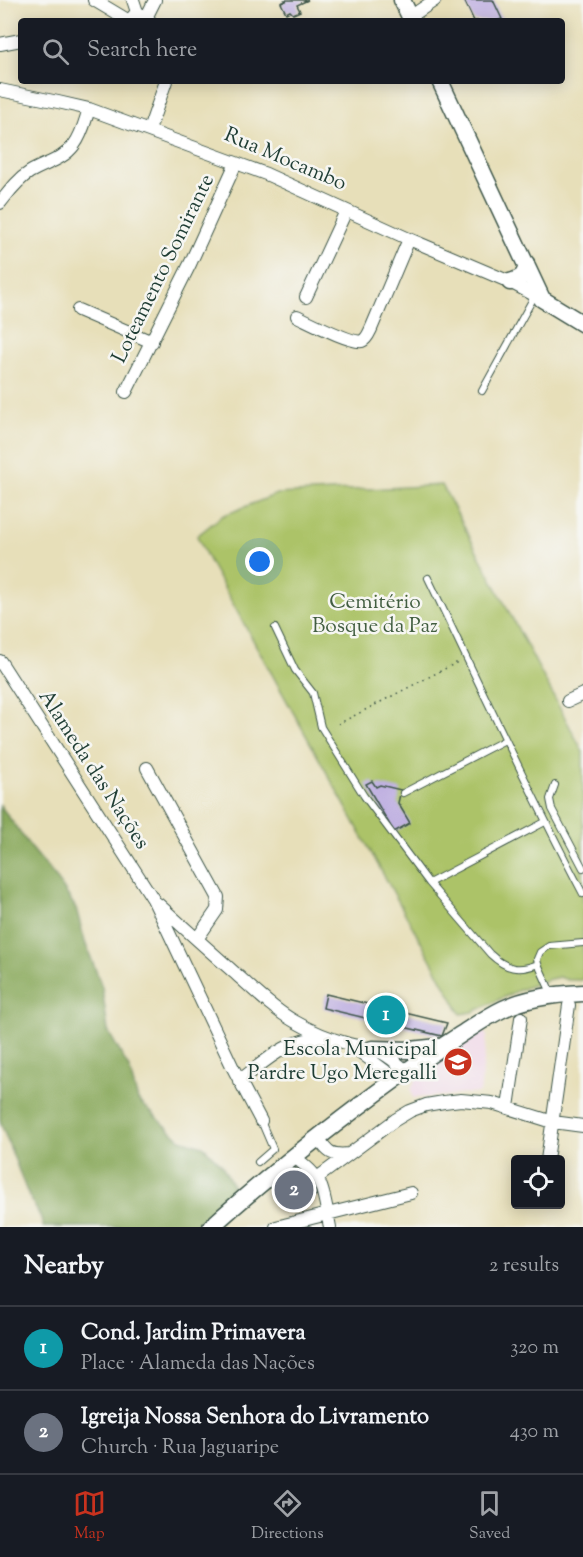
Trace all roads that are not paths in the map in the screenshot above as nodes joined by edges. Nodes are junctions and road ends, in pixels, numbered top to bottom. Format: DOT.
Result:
graph roads {
  1 [pos="94,0"];
  2 [pos="155,0"];
  3 [pos="402,0"];
  4 [pos="435,0"];
  5 [pos="137,15"];
  6 [pos="411,18"];
  7 [pos="412,18"];
  8 [pos="18,41"];
  9 [pos="0,44"];
  10 [pos="165,84"];
  11 [pos="442,84"];
  12 [pos="0,90"];
  13 [pos="89,109"];
  14 [pos="149,130"];
  15 [pos="236,163"];
  16 [pos="0,203"];
  17 [pos="346,211"];
  18 [pos="409,239"];
  19 [pos="526,262"];
  20 [pos="510,282"];
  21 [pos="306,297"];
  22 [pos="539,297"];
  23 [pos="78,310"];
  24 [pos="297,316"];
  25 [pos="583,324"];
  26 [pos="152,342"];
  27 [pos="482,391"];
  28 [pos="126,392"];
  29 [pos="428,578"];
  30 [pos="275,628"];
  31 [pos="0,661"];
  32 [pos="583,694"];
  33 [pos="568,701"];
  34 [pos="505,740"];
  35 [pos="147,768"];
  36 [pos="555,785"];
  37 [pos="403,794"];
  38 [pos="545,822"];
  39 [pos="583,868"];
  40 [pos="429,883"];
  41 [pos="583,894"];
  42 [pos="153,899"];
  43 [pos="197,939"];
  44 [pos="583,943"];
  45 [pos="538,964"];
  46 [pos="583,993"];
  47 [pos="552,995"];
  48 [pos="568,1005"];
  49 [pos="521,1018"];
  50 [pos="328,1037"];
  51 [pos="349,1044"];
  52 [pos="443,1046"];
  53 [pos="372,1048"];
  54 [pos="401,1075"];
  55 [pos="239,1081"];
  56 [pos="508,1107"];
  57 [pos="261,1121"];
  58 [pos="553,1122"];
  59 [pos="583,1126"];
  60 [pos="317,1137"];
  61 [pos="328,1153"];
  62 [pos="350,1154"];
  63 [pos="548,1155"];
  64 [pos="293,1156"];
  65 [pos="258,1162"];
  66 [pos="317,1178"];
  67 [pos="411,1193"];
  68 [pos="327,1214"];
  69 [pos="211,1227"];
  70 [pos="276,1227"];
  71 [pos="330,1227"];
  1 -- 5 [label="street"];
  2 -- 5 [label="street"];
  3 -- 6 [label="main road"];
  4 -- 7 [label="street"];
  8 -- 9 [label="street"];
  10 -- 14 [label="street"];
  11 -- 19 [label="main road"];
  12 -- 13 [label="street, Rua Mocambo"];
  13 -- 14 [label="street, Rua Mocambo"];
  13 -- 16 [label="street"];
  14 -- 15 [label="street, Rua Mocambo"];
  15 -- 17 [label="street, Rua Mocambo"];
  15 -- 26 [label="street, Loteamento Somirante"];
  17 -- 18 [label="street, Rua Mocambo"];
  17 -- 21 [label="street"];
  18 -- 20 [label="street, Rua Mocambo"];
  18 -- 24 [label="street"];
  19 -- 20 [label="main road"];
  19 -- 22 [label="main road"];
  20 -- 22 [label="street, Rua Mocambo"];
  22 -- 25 [label="main road, Rua Mocambo"];
  22 -- 27 [label="lane"];
  23 -- 26 [label="street"];
  26 -- 28 [label="street, Loteamento Somirante"];
  29 -- 34 [label="lane"];
  30 -- 40 [label="lane"];
  31 -- 42 [label="street, Alameda das Nações"];
  32 -- 33 [label="street"];
  34 -- 37 [label="lane"];
  34 -- 38 [label="lane"];
  35 -- 43 [label="street"];
  36 -- 39 [label="lane"];
  38 -- 40 [label="lane"];
  38 -- 41 [label="lane"];
  40 -- 45 [label="lane"];
  42 -- 43 [label="street, Alameda das Nações"];
  42 -- 55 [label="street, Alameda das Nações"];
  43 -- 50 [label="street, Alameda das Nações"];
  44 -- 45 [label="lane"];
  45 -- 47 [label="lane"];
  46 -- 47 [label="main road"];
  47 -- 52 [label="main road"];
  48 -- 58 [label="street"];
  49 -- 56 [label="street"];
  50 -- 51 [label="street, Alameda das Nações"];
  50 -- 55 [label="street, Alameda das Nações"];
  51 -- 53 [label="street, Alameda das Nações"];
  51 -- 54 [label="street, Alameda das Nações"];
  52 -- 53 [label="main road"];
  52 -- 54 [label="main road"];
  53 -- 54 [label="street, Alameda das Nações"];
  54 -- 60 [label="main road"];
  55 -- 57 [label="street, Alameda das Nações"];
  56 -- 58 [label="street"];
  56 -- 62 [label="street"];
  57 -- 65 [label="lane"];
  58 -- 59 [label="street"];
  58 -- 63 [label="street"];
  60 -- 61 [label="street"];
  60 -- 64 [label="main road"];
  61 -- 62 [label="street"];
  61 -- 66 [label="street"];
  62 -- 66 [label="street"];
  64 -- 66 [label="street"];
  64 -- 69 [label="main road"];
  66 -- 68 [label="street"];
  67 -- 68 [label="street"];
  68 -- 70 [label="street"];
  68 -- 71 [label="street"];
}
